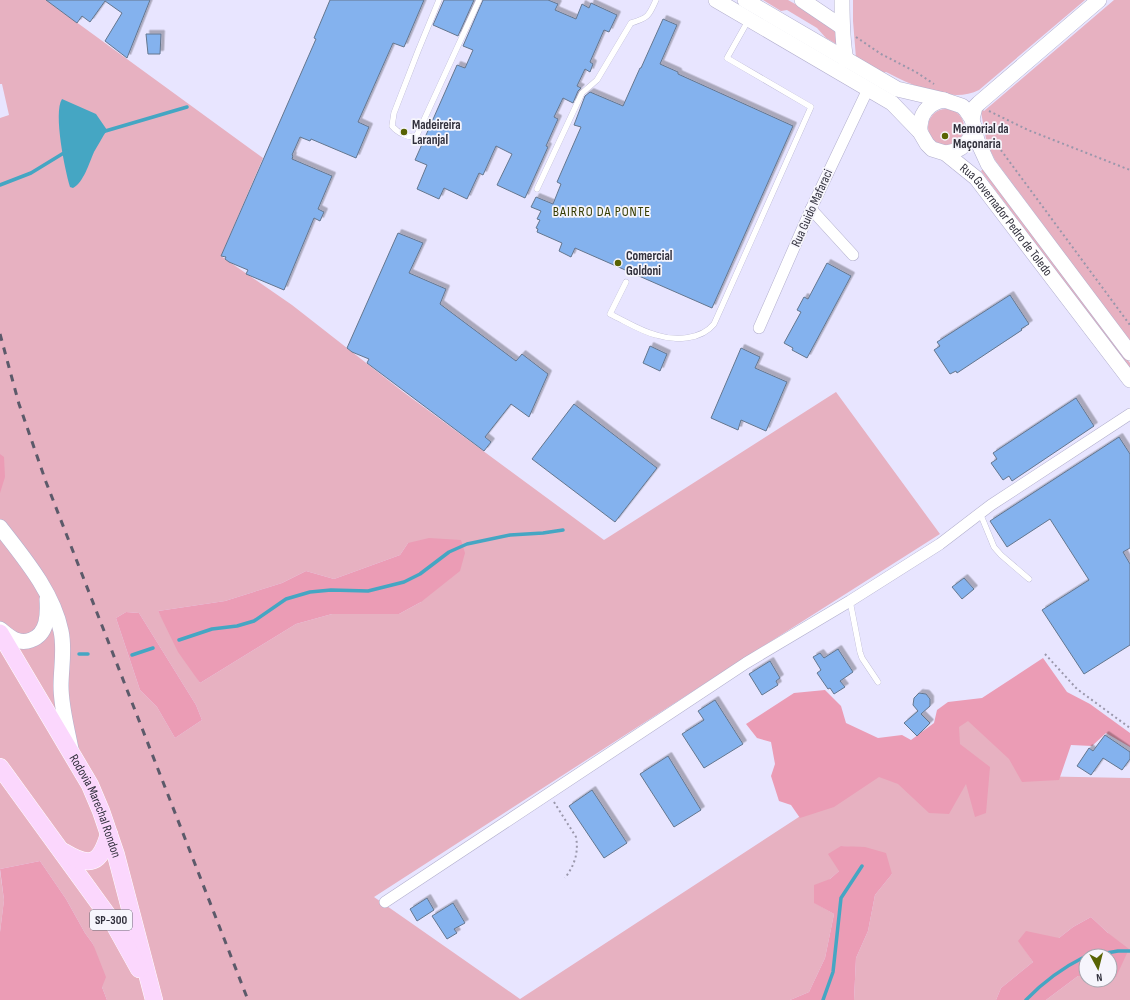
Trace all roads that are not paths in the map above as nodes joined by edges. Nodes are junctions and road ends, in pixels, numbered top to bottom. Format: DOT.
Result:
graph roads {
  1 [pos="439,0"];
  2 [pos="478,0"];
  3 [pos="656,0"];
  4 [pos="716,0"];
  5 [pos="745,0"];
  6 [pos="802,0"];
  7 [pos="842,0"];
  8 [pos="1099,0"];
  9 [pos="749,19"];
  10 [pos="842,27"];
  11 [pos="846,60"];
  12 [pos="868,89"];
  13 [pos="951,102"];
  14 [pos="979,103"];
  15 [pos="973,122"];
  16 [pos="920,132"];
  17 [pos="945,153"];
  18 [pos="537,189"];
  19 [pos="811,209"];
  20 [pos="853,255"];
  21 [pos="626,282"];
  22 [pos="759,328"];
  23 [pos="1130,353"];
  24 [pos="1130,380"];
  25 [pos="1130,414"];
  26 [pos="980,513"];
  27 [pos="0,527"];
  28 [pos="1029,579"];
  29 [pos="47,594"];
  30 [pos="850,601"];
  31 [pos="0,629"];
  32 [pos="0,633"];
  33 [pos="878,682"];
  34 [pos="72,755"];
  35 [pos="0,766"];
  36 [pos="109,834"];
  37 [pos="61,850"];
  38 [pos="385,902"];
  39 [pos="154,998"];
  1 -- 2 [label="lane"];
  3 -- 18 [label="lane"];
  4 -- 9 [label="main road, Rua Governador Pedro de Toledo"];
  5 -- 11 [label="main road"];
  6 -- 10 [label="main road"];
  7 -- 10 [label="main road"];
  8 -- 14 [label="main road"];
  9 -- 12 [label="main road, Rua Governador Pedro de Toledo"];
  9 -- 21 [label="lane"];
  10 -- 11 [label="main road"];
  11 -- 13 [label="main road"];
  12 -- 16 [label="main road, Rua Governador Pedro de Toledo"];
  12 -- 19 [label="street, Rua Guido Mafaraci"];
  13 -- 14 [label="main road"];
  13 -- 15 [label="main road, Rua Governador Pedro de Toledo"];
  13 -- 16 [label="main road"];
  14 -- 15 [label="main road"];
  15 -- 17 [label="main road"];
  15 -- 23 [label="main road, Rua Governador Pedro de Toledo"];
  16 -- 17 [label="main road, Rua Governador Pedro de Toledo"];
  17 -- 24 [label="main road, Rua Governador Pedro de Toledo"];
  19 -- 20 [label="street"];
  19 -- 22 [label="street, Rua Guido Mafaraci"];
  25 -- 26 [label="street"];
  26 -- 28 [label="lane"];
  26 -- 30 [label="street"];
  27 -- 29 [label="main road"];
  29 -- 31 [label="main road"];
  29 -- 34 [label="main road"];
  30 -- 33 [label="lane"];
  30 -- 38 [label="street"];
  32 -- 34 [label="main road, Rodovia Marechal Rondon / SP-300"];
  34 -- 36 [label="main road, Rodovia Marechal Rondon / SP-300"];
  35 -- 37 [label="main road, Rodovia Marechal Rondon / SP-300"];
  36 -- 37 [label="main road"];
  36 -- 39 [label="main road, Rodovia Marechal Rondon / SP-300"];
  37 -- 39 [label="main road, Rodovia Marechal Rondon / SP-300"];
}
